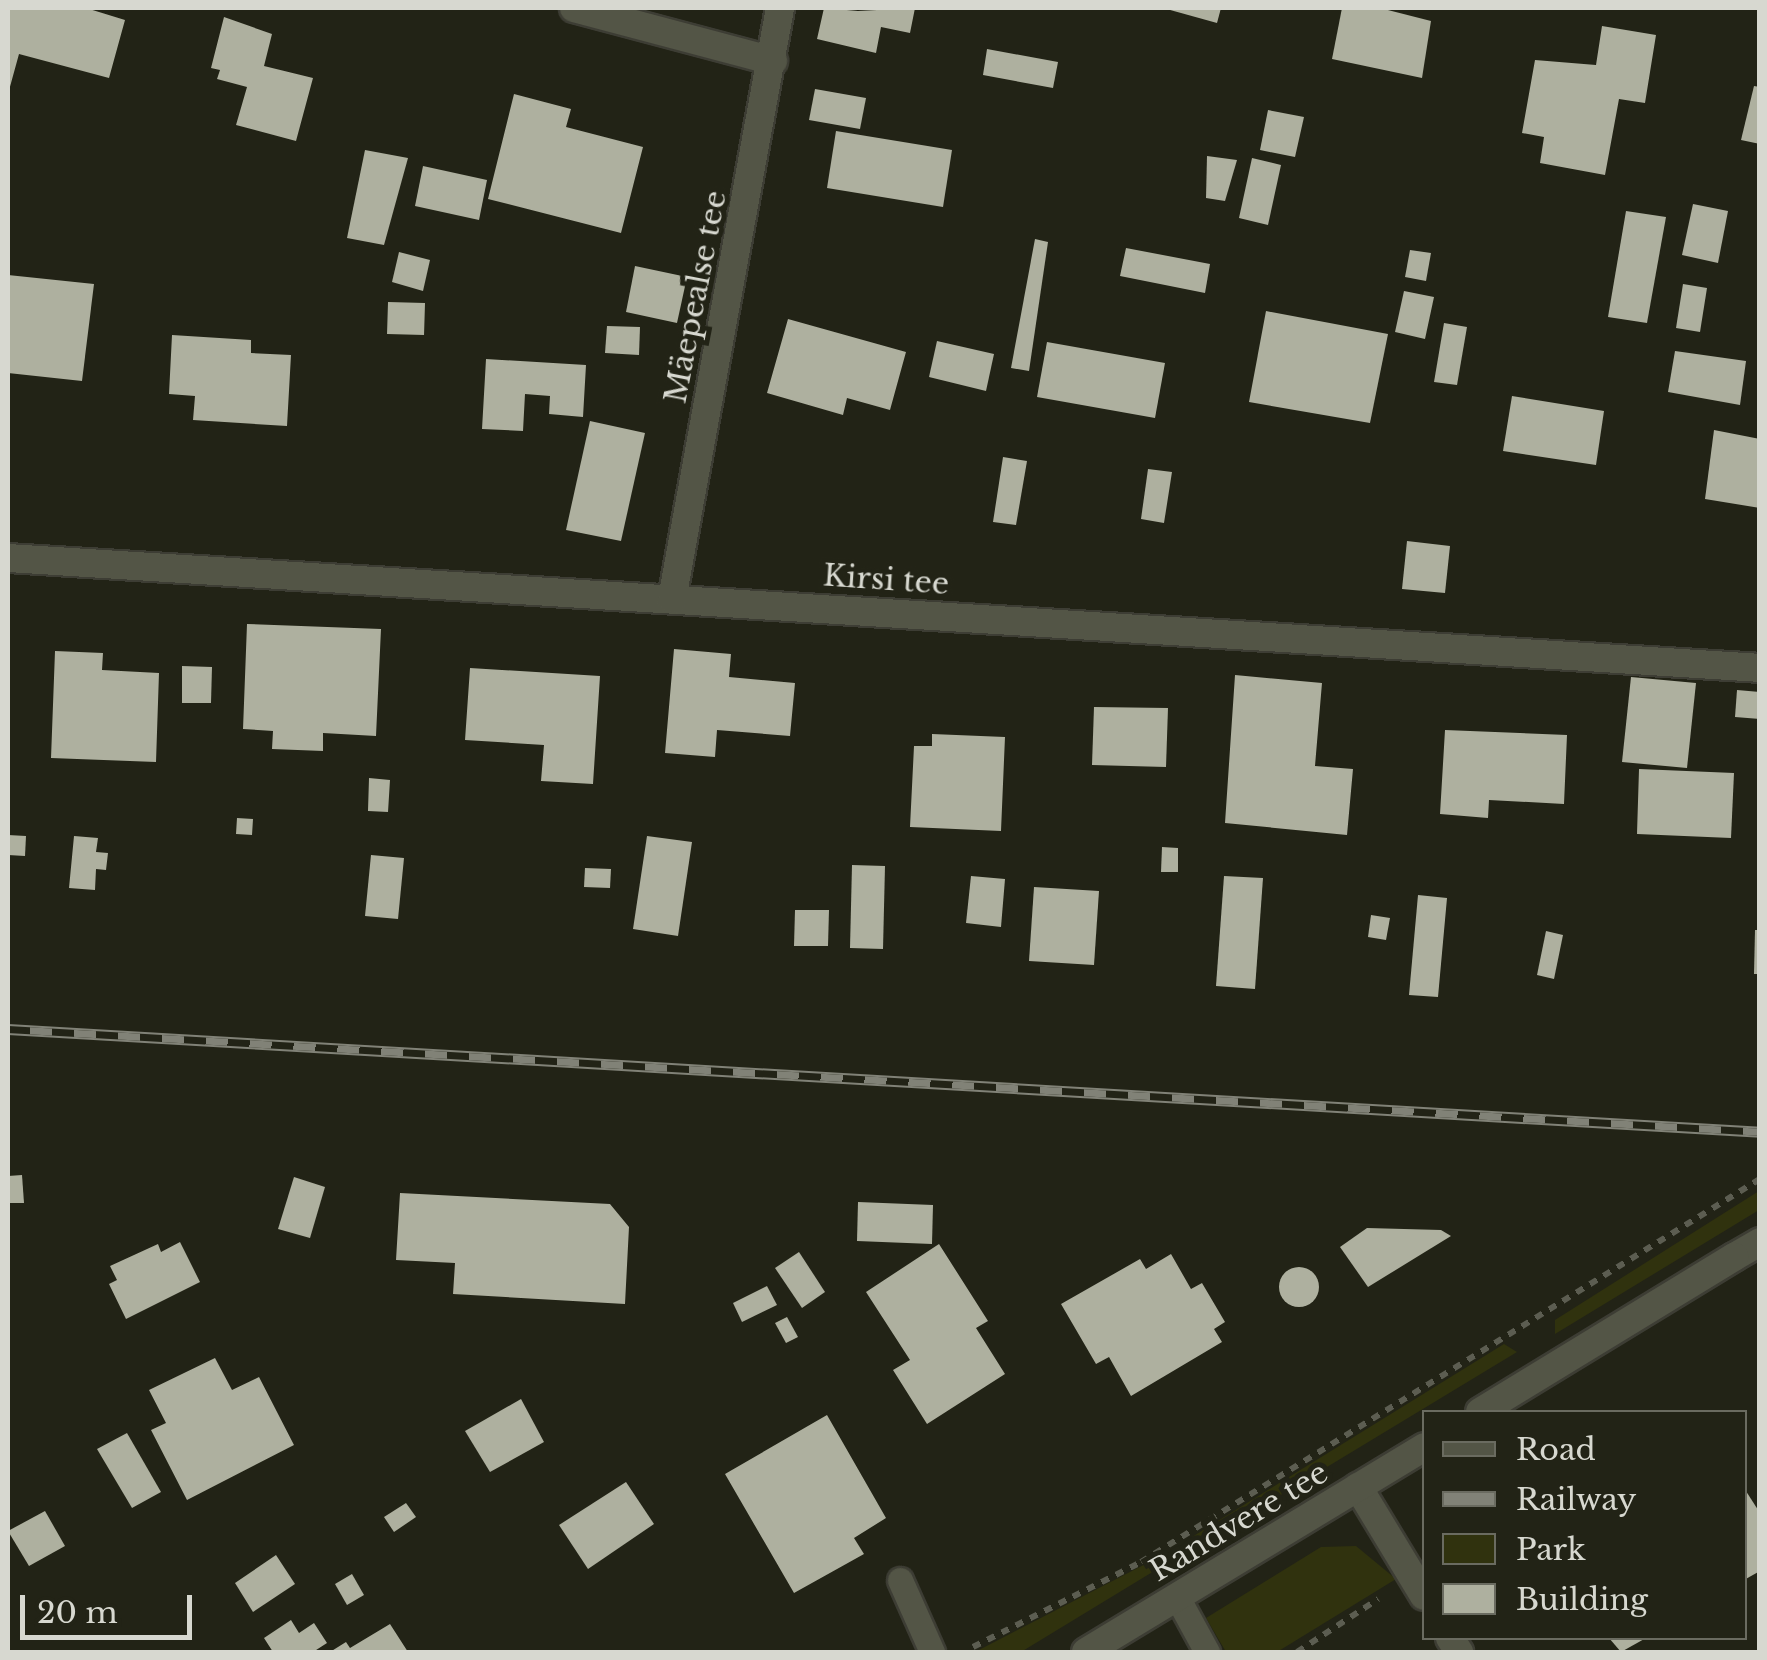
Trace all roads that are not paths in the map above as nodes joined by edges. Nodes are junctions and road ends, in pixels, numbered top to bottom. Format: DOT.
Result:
graph roads {
  1 [pos="574,8"];
  2 [pos="780,8"];
  3 [pos="773,61"];
  4 [pos="8,558"];
  5 [pos="672,599"];
  6 [pos="1760,668"];
  7 [pos="1760,1242"];
  8 [pos="1483,1410"];
  9 [pos="1422,1448"];
  10 [pos="1358,1488"];
  11 [pos="900,1580"];
  12 [pos="1419,1586"];
  13 [pos="1178,1598"];
  14 [pos="932,1652"];
  15 [pos="1086,1652"];
  16 [pos="1207,1652"];
  1 -- 3 [label="street"];
  2 -- 3 [label="street, Mäepealse tee"];
  3 -- 5 [label="street, Mäepealse tee"];
  4 -- 5 [label="street, Kirsi tee"];
  5 -- 6 [label="street, Kirsi tee"];
  7 -- 8 [label="street"];
  9 -- 10 [label="street, Randvere tee"];
  10 -- 12 [label="street"];
  10 -- 13 [label="street, Randvere tee"];
  11 -- 14 [label="lane"];
  13 -- 15 [label="street, Randvere tee"];
  13 -- 16 [label="lane"];
}
